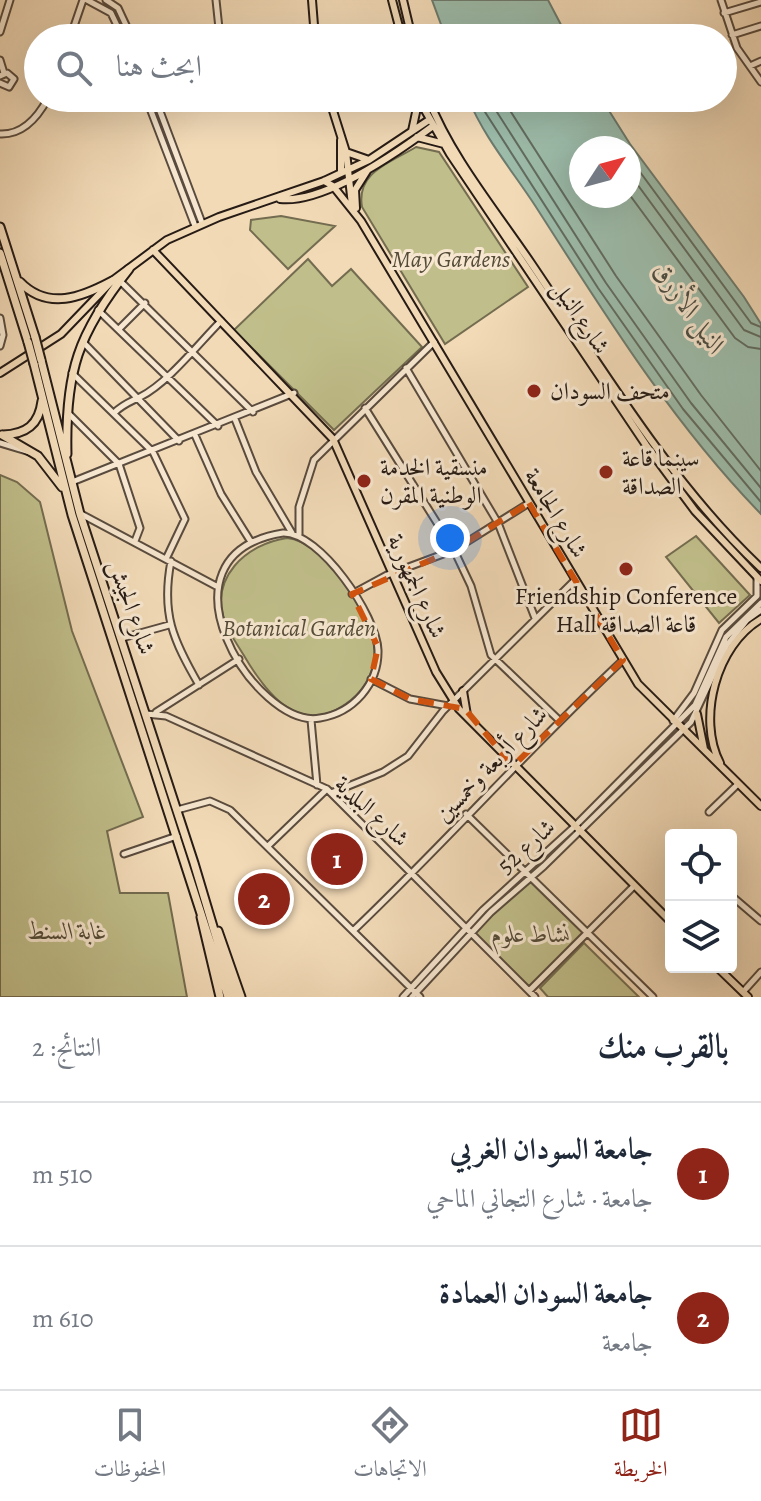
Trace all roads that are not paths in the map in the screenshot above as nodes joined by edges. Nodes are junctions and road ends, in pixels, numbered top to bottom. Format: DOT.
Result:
graph roads {
  1 [pos="10,0"];
  2 [pos="89,0"];
  3 [pos="106,0"];
  4 [pos="216,0"];
  5 [pos="312,0"];
  6 [pos="392,0"];
  7 [pos="403,0"];
  8 [pos="721,0"];
  9 [pos="761,2"];
  10 [pos="724,13"];
  11 [pos="77,24"];
  12 [pos="116,24"];
  13 [pos="125,24"];
  14 [pos="219,24"];
  15 [pos="314,24"];
  16 [pos="398,24"];
  17 [pos="409,24"];
  18 [pos="728,24"];
  19 [pos="761,26"];
  20 [pos="0,32"];
  21 [pos="737,33"];
  22 [pos="737,44"];
  23 [pos="0,60"];
  24 [pos="761,61"];
  25 [pos="750,66"];
  26 [pos="2,75"];
  27 [pos="761,82"];
  28 [pos="0,83"];
  29 [pos="36,112"];
  30 [pos="151,112"];
  31 [pos="160,112"];
  32 [pos="333,112"];
  33 [pos="416,112"];
  34 [pos="427,112"];
  35 [pos="432,112"];
  36 [pos="163,119"];
  37 [pos="434,121"];
  38 [pos="154,122"];
  39 [pos="0,134"];
  40 [pos="413,136"];
  41 [pos="341,137"];
  42 [pos="445,145"];
  43 [pos="346,152"];
  44 [pos="369,164"];
  45 [pos="349,169"];
  46 [pos="466,171"];
  47 [pos="341,173"];
  48 [pos="349,179"];
  49 [pos="324,181"];
  50 [pos="333,186"];
  51 [pos="280,199"];
  52 [pos="356,214"];
  53 [pos="198,225"];
  54 [pos="0,227"];
  55 [pos="153,250"];
  56 [pos="0,253"];
  57 [pos="129,269"];
  58 [pos="16,279"];
  59 [pos="116,281"];
  60 [pos="145,303"];
  61 [pos="98,310"];
  62 [pos="0,318"];
  63 [pos="221,321"];
  64 [pos="120,328"];
  65 [pos="31,339"];
  66 [pos="83,342"];
  67 [pos="434,342"];
  68 [pos="0,346"];
  69 [pos="192,350"];
  70 [pos="591,356"];
  71 [pos="38,362"];
  72 [pos="406,368"];
  73 [pos="71,372"];
  74 [pos="0,373"];
  75 [pos="166,375"];
  76 [pos="42,391"];
  77 [pos="294,393"];
  78 [pos="138,399"];
  79 [pos="365,408"];
  80 [pos="65,410"];
  81 [pos="253,412"];
  82 [pos="114,413"];
  83 [pos="635,414"];
  84 [pos="235,419"];
  85 [pos="628,419"];
  86 [pos="218,426"];
  87 [pos="195,435"];
  88 [pos="1,438"];
  89 [pos="333,439"];
  90 [pos="179,441"];
  91 [pos="153,452"];
  92 [pos="119,464"];
  93 [pos="67,465"];
  94 [pos="72,482"];
  95 [pos="66,494"];
  96 [pos="529,503"];
  97 [pos="702,504"];
  98 [pos="695,511"];
  99 [pos="80,514"];
  100 [pos="498,523"];
  101 [pos="296,533"];
  102 [pos="135,541"];
  103 [pos="251,542"];
  104 [pos="454,550"];
  105 [pos="169,560"];
  106 [pos="761,568"];
  107 [pos="392,573"];
  108 [pos="759,578"];
  109 [pos="575,580"];
  110 [pos="216,586"];
  111 [pos="352,594"];
  112 [pos="761,603"];
  113 [pos="761,610"];
  114 [pos="535,618"];
  115 [pos="761,619"];
  116 [pos="169,625"];
  117 [pos="122,638"];
  118 [pos="495,658"];
  119 [pos="240,659"];
  120 [pos="623,660"];
  121 [pos="371,679"];
  122 [pos="441,683"];
  123 [pos="199,685"];
  124 [pos="464,690"];
  125 [pos="451,704"];
  126 [pos="699,707"];
  127 [pos="709,711"];
  128 [pos="156,712"];
  129 [pos="146,714"];
  130 [pos="467,718"];
  131 [pos="311,720"];
  132 [pos="559,720"];
  133 [pos="677,725"];
  134 [pos="705,752"];
  135 [pos="513,766"];
  136 [pos="724,770"];
  137 [pos="738,784"];
  138 [pos="317,785"];
  139 [pos="329,791"];
  140 [pos="761,806"];
  141 [pos="177,810"];
  142 [pos="709,812"];
  143 [pos="466,814"];
  144 [pos="577,830"];
  145 [pos="178,836"];
  146 [pos="268,846"];
  147 [pos="124,854"];
  148 [pos="413,873"];
  149 [pos="528,875"];
  150 [pos="634,886"];
  151 [pos="737,899"];
  152 [pos="202,907"];
  153 [pos="210,914"];
  154 [pos="665,916"];
  155 [pos="761,921"];
  156 [pos="354,930"];
  157 [pos="469,931"];
  158 [pos="589,933"];
  159 [pos="761,972"];
  160 [pos="723,973"];
  161 [pos="529,991"];
  162 [pos="414,994"];
  163 [pos="745,994"];
  164 [pos="220,997"];
  165 [pos="231,997"];
  166 [pos="241,997"];
  167 [pos="403,997"];
  168 [pos="535,997"];
  169 [pos="653,997"];
  1 -- 20 [label="street"];
  2 -- 11 [label="street"];
  2 -- 12 [label="street"];
  3 -- 13 [label="street"];
  4 -- 14 [label="street"];
  5 -- 15 [label="main road"];
  6 -- 16 [label="main road"];
  7 -- 17 [label="main road"];
  8 -- 10 [label="street"];
  9 -- 10 [label="street"];
  10 -- 18 [label="street"];
  19 -- 21 [label="street"];
  22 -- 25 [label="street"];
  23 -- 26 [label="street"];
  24 -- 25 [label="street"];
  25 -- 27 [label="street"];
  26 -- 28 [label="street"];
  29 -- 39 [label="street"];
  30 -- 38 [label="street"];
  31 -- 36 [label="street"];
  32 -- 41 [label="main road, شارع الجامعة"];
  33 -- 40 [label="main road"];
  34 -- 37 [label="main road, شارع النيل"];
  35 -- 37 [label="main road, شارع النيل"];
  36 -- 38 [label="street"];
  36 -- 53 [label="street"];
  37 -- 40 [label="main road"];
  37 -- 42 [label="main road, شارع النيل"];
  37 -- 46 [label="main road, شارع النيل"];
  38 -- 53 [label="street"];
  40 -- 42 [label="main road"];
  40 -- 44 [label="main road"];
  41 -- 43 [label="main road, شارع الجامعة"];
  41 -- 47 [label="main road, شارع الجامعة"];
  42 -- 46 [label="main road, شارع النيل"];
  43 -- 44 [label="main road"];
  43 -- 45 [label="main road, شارع الجامعة"];
  44 -- 45 [label="main road"];
  44 -- 48 [label="main road"];
  44 -- 52 [label="main road"];
  45 -- 47 [label="main road"];
  45 -- 48 [label="main road, شارع الجامعة"];
  46 -- 70 [label="main road, شارع النيل"];
  47 -- 49 [label="main road"];
  48 -- 50 [label="main road"];
  48 -- 52 [label="main road, شارع الجامعة"];
  49 -- 50 [label="main road, شارع الجامعة"];
  49 -- 51 [label="main road"];
  50 -- 51 [label="main road"];
  50 -- 52 [label="main road, شارع الجامعة"];
  51 -- 53 [label="main road"];
  52 -- 67 [label="main road, شارع الجامعة"];
  53 -- 55 [label="main road"];
  54 -- 58 [label="highway, شارع الجيش"];
  55 -- 57 [label="main road"];
  55 -- 63 [label="main road, شارع الجمهورية"];
  56 -- 65 [label="highway, شارع الجيش"];
  57 -- 59 [label="highway"];
  58 -- 59 [label="highway"];
  58 -- 65 [label="highway, شارع الجيش"];
  59 -- 60 [label="street"];
  59 -- 61 [label="highway"];
  59 -- 74 [label="main road"];
  60 -- 64 [label="street"];
  60 -- 69 [label="street"];
  61 -- 64 [label="street"];
  61 -- 66 [label="highway"];
  62 -- 68 [label="street"];
  63 -- 69 [label="street"];
  63 -- 77 [label="main road, شارع الجمهورية"];
  64 -- 75 [label="street"];
  65 -- 71 [label="highway, شارع الجيش, bridge"];
  66 -- 73 [label="highway"];
  66 -- 78 [label="street"];
  67 -- 72 [label="street"];
  67 -- 96 [label="main road, شارع الجامعة"];
  69 -- 75 [label="street"];
  69 -- 81 [label="street"];
  70 -- 83 [label="main road, شارع النيل"];
  70 -- 85 [label="main road, شارع النيل"];
  71 -- 76 [label="highway, شارع الجيش"];
  71 -- 93 [label="highway, شارع الجيش"];
  72 -- 79 [label="street"];
  72 -- 100 [label="street"];
  73 -- 80 [label="highway"];
  73 -- 82 [label="street"];
  75 -- 78 [label="street"];
  75 -- 86 [label="street"];
  76 -- 88 [label="highway"];
  76 -- 95 [label="highway, شارع الجيش"];
  77 -- 81 [label="street"];
  77 -- 89 [label="main road, شارع الجمهورية"];
  78 -- 82 [label="street"];
  78 -- 90 [label="street"];
  79 -- 89 [label="street"];
  79 -- 104 [label="street"];
  80 -- 92 [label="street"];
  80 -- 93 [label="highway"];
  81 -- 84 [label="street"];
  82 -- 91 [label="street"];
  83 -- 85 [label="main road"];
  83 -- 97 [label="main road, شارع النيل"];
  84 -- 86 [label="street"];
  84 -- 101 [label="street"];
  85 -- 98 [label="main road, شارع النيل"];
  86 -- 87 [label="street"];
  87 -- 90 [label="street"];
  87 -- 103 [label="street"];
  88 -- 95 [label="highway"];
  89 -- 101 [label="street"];
  89 -- 107 [label="main road, شارع الجمهورية"];
  90 -- 91 [label="street"];
  91 -- 92 [label="street"];
  91 -- 105 [label="street"];
  92 -- 94 [label="street"];
  92 -- 102 [label="street"];
  93 -- 94 [label="highway, شارع الجيش"];
  94 -- 99 [label="highway, شارع الجيش"];
  95 -- 145 [label="highway, شارع الجيش"];
  96 -- 100 [label="street"];
  96 -- 109 [label="main road, شارع الجامعة"];
  97 -- 98 [label="main road"];
  97 -- 106 [label="main road, شارع النيل"];
  98 -- 108 [label="main road, شارع النيل"];
  99 -- 102 [label="street"];
  99 -- 117 [label="highway, شارع الجيش"];
  100 -- 104 [label="street"];
  100 -- 114 [label="street"];
  101 -- 103 [label="street"];
  101 -- 111 [label="street"];
  102 -- 105 [label="street"];
  103 -- 110 [label="street"];
  104 -- 107 [label="street"];
  104 -- 118 [label="street"];
  105 -- 110 [label="street"];
  105 -- 116 [label="street"];
  107 -- 111 [label="street"];
  107 -- 122 [label="main road, شارع الجمهورية"];
  108 -- 133 [label="street"];
  109 -- 114 [label="street"];
  109 -- 120 [label="main road, شارع الجامعة"];
  110 -- 119 [label="street"];
  111 -- 121 [label="street"];
  112 -- 126 [label="street"];
  113 -- 126 [label="street"];
  114 -- 118 [label="street"];
  115 -- 127 [label="main road"];
  116 -- 117 [label="street"];
  116 -- 123 [label="street"];
  117 -- 129 [label="highway, شارع الجيش"];
  118 -- 124 [label="street"];
  118 -- 132 [label="street"];
  119 -- 123 [label="street"];
  119 -- 131 [label="street"];
  120 -- 132 [label="street, شارع أربعة وخمسين"];
  120 -- 133 [label="main road, شارع الجامعة"];
  121 -- 125 [label="street"];
  121 -- 131 [label="street"];
  122 -- 124 [label="main road"];
  122 -- 125 [label="main road, شارع الجمهورية"];
  123 -- 128 [label="street"];
  124 -- 125 [label="street"];
  124 -- 130 [label="main road"];
  125 -- 130 [label="main road, شارع الجمهورية"];
  125 -- 139 [label="street"];
  126 -- 127 [label="street"];
  126 -- 133 [label="street"];
  126 -- 133 [label="street"];
  126 -- 134 [label="main road"];
  127 -- 136 [label="main road"];
  128 -- 129 [label="street"];
  128 -- 138 [label="street, شارع البلدية"];
  129 -- 141 [label="highway, شارع الجيش"];
  130 -- 135 [label="main road, شارع الجمهورية"];
  131 -- 138 [label="street"];
  132 -- 135 [label="street, شارع أربعة وخمسين"];
  133 -- 134 [label="main road, شارع الجامعة"];
  133 -- 144 [label="street, شارع 52"];
  134 -- 136 [label="main road, شارع الجامعة"];
  135 -- 143 [label="street, شارع أربعة وخمسين"];
  135 -- 144 [label="main road, شارع الجمهورية"];
  136 -- 137 [label="main road, شارع الجامعة"];
  137 -- 140 [label="main road, شارع الجامعة"];
  137 -- 142 [label="street"];
  138 -- 139 [label="street, شارع البلدية"];
  139 -- 146 [label="street"];
  139 -- 148 [label="street, شارع البلدية"];
  141 -- 146 [label="street"];
  141 -- 153 [label="highway, شارع الجيش"];
  143 -- 148 [label="street, شارع أربعة وخمسين"];
  143 -- 149 [label="street"];
  144 -- 149 [label="street, شارع 52"];
  144 -- 150 [label="main road, شارع الجمهورية"];
  145 -- 147 [label="street"];
  145 -- 152 [label="highway, شارع الجيش"];
  146 -- 156 [label="street"];
  148 -- 156 [label="street, شارع أربعة وخمسين"];
  148 -- 157 [label="street, شارع البلدية"];
  149 -- 157 [label="street, شارع 52"];
  149 -- 158 [label="street"];
  150 -- 154 [label="main road, شارع الجمهورية"];
  150 -- 158 [label="street"];
  151 -- 155 [label="street"];
  152 -- 164 [label="highway"];
  152 -- 165 [label="highway, شارع الجيش"];
  153 -- 165 [label="highway, شارع الجيش"];
  153 -- 166 [label="highway"];
  156 -- 162 [label="street"];
  157 -- 161 [label="street, شارع البلدية"];
  157 -- 162 [label="street, شارع 52"];
  158 -- 161 [label="street"];
  158 -- 169 [label="street"];
  159 -- 163 [label="street"];
  160 -- 163 [label="main road"];
  161 -- 168 [label="street, شارع البلدية"];
  162 -- 167 [label="street, شارع 52"];
}
